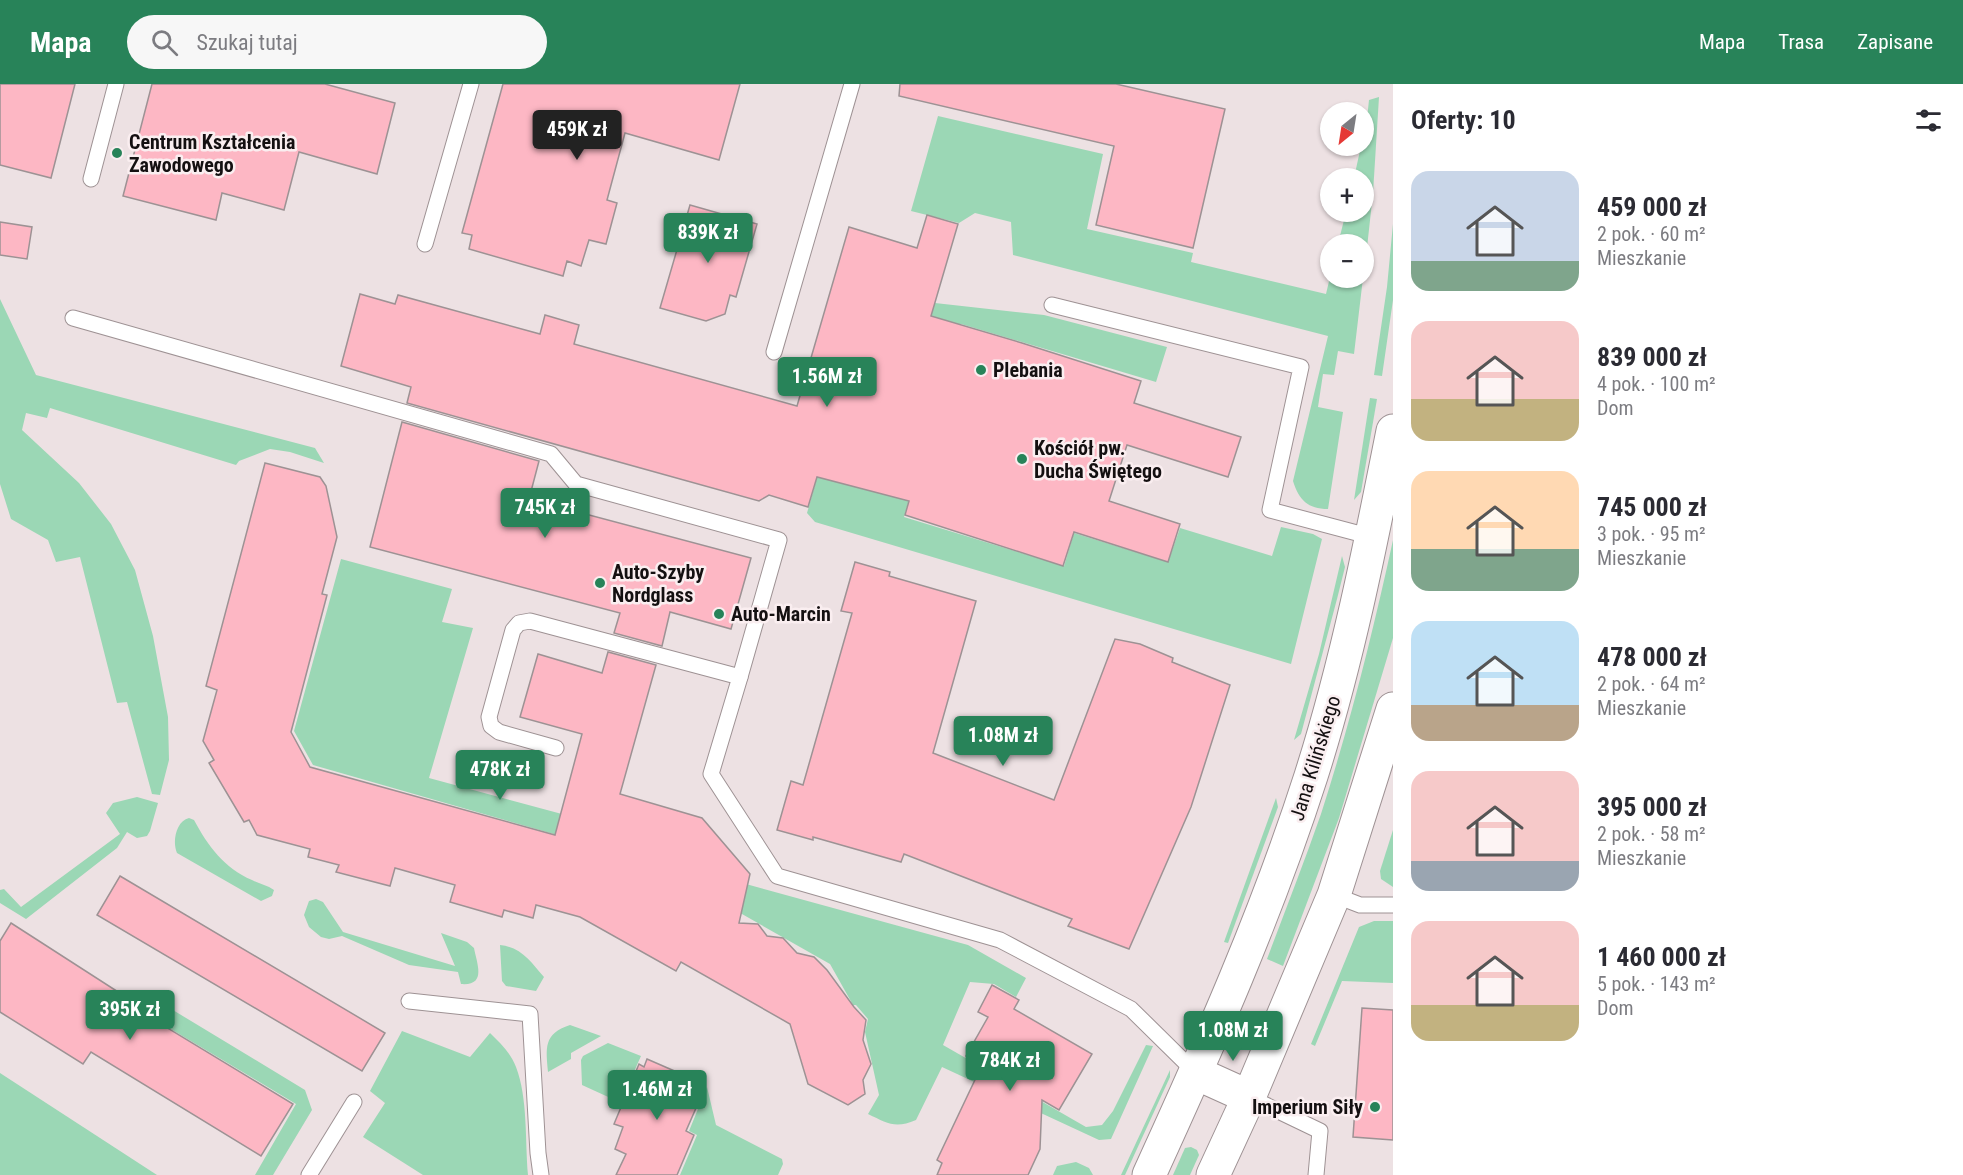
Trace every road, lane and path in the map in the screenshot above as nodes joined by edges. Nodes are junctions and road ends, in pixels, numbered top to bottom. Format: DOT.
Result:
graph roads {
  1 [pos="116,84"];
  2 [pos="471,84"];
  3 [pos="852,84"];
  4 [pos="91,178"];
  5 [pos="425,244"];
  6 [pos="1052,305"];
  7 [pos="74,318"];
  8 [pos="774,352"];
  9 [pos="1393,431"];
  10 [pos="1372,537"];
  11 [pos="740,677"];
  12 [pos="1393,709"];
  13 [pos="556,748"];
  14 [pos="1334,895"];
  15 [pos="1393,905"];
  16 [pos="409,1001"];
  17 [pos="1196,1073"];
  18 [pos="1249,1097"];
  19 [pos="354,1102"];
  20 [pos="309,1175"];
  21 [pos="541,1175"];
  22 [pos="1149,1175"];
  23 [pos="1213,1175"];
  24 [pos="1316,1175"];
  1 -- 4 [label="lane"];
  2 -- 5 [label="lane"];
  3 -- 8 [label="lane"];
  6 -- 10 [label="lane"];
  7 -- 11 [label="lane"];
  9 -- 10 [label="street, Jana Kilińskiego"];
  10 -- 17 [label="street, Jana Kilińskiego"];
  11 -- 13 [label="lane"];
  11 -- 17 [label="lane"];
  12 -- 14 [label="street"];
  14 -- 15 [label="lane"];
  14 -- 18 [label="street"];
  16 -- 21 [label="lane"];
  17 -- 18 [label="street"];
  17 -- 22 [label="street, Jana Kilińskiego"];
  18 -- 23 [label="street"];
  18 -- 24 [label="lane"];
  19 -- 20 [label="lane"];
}
